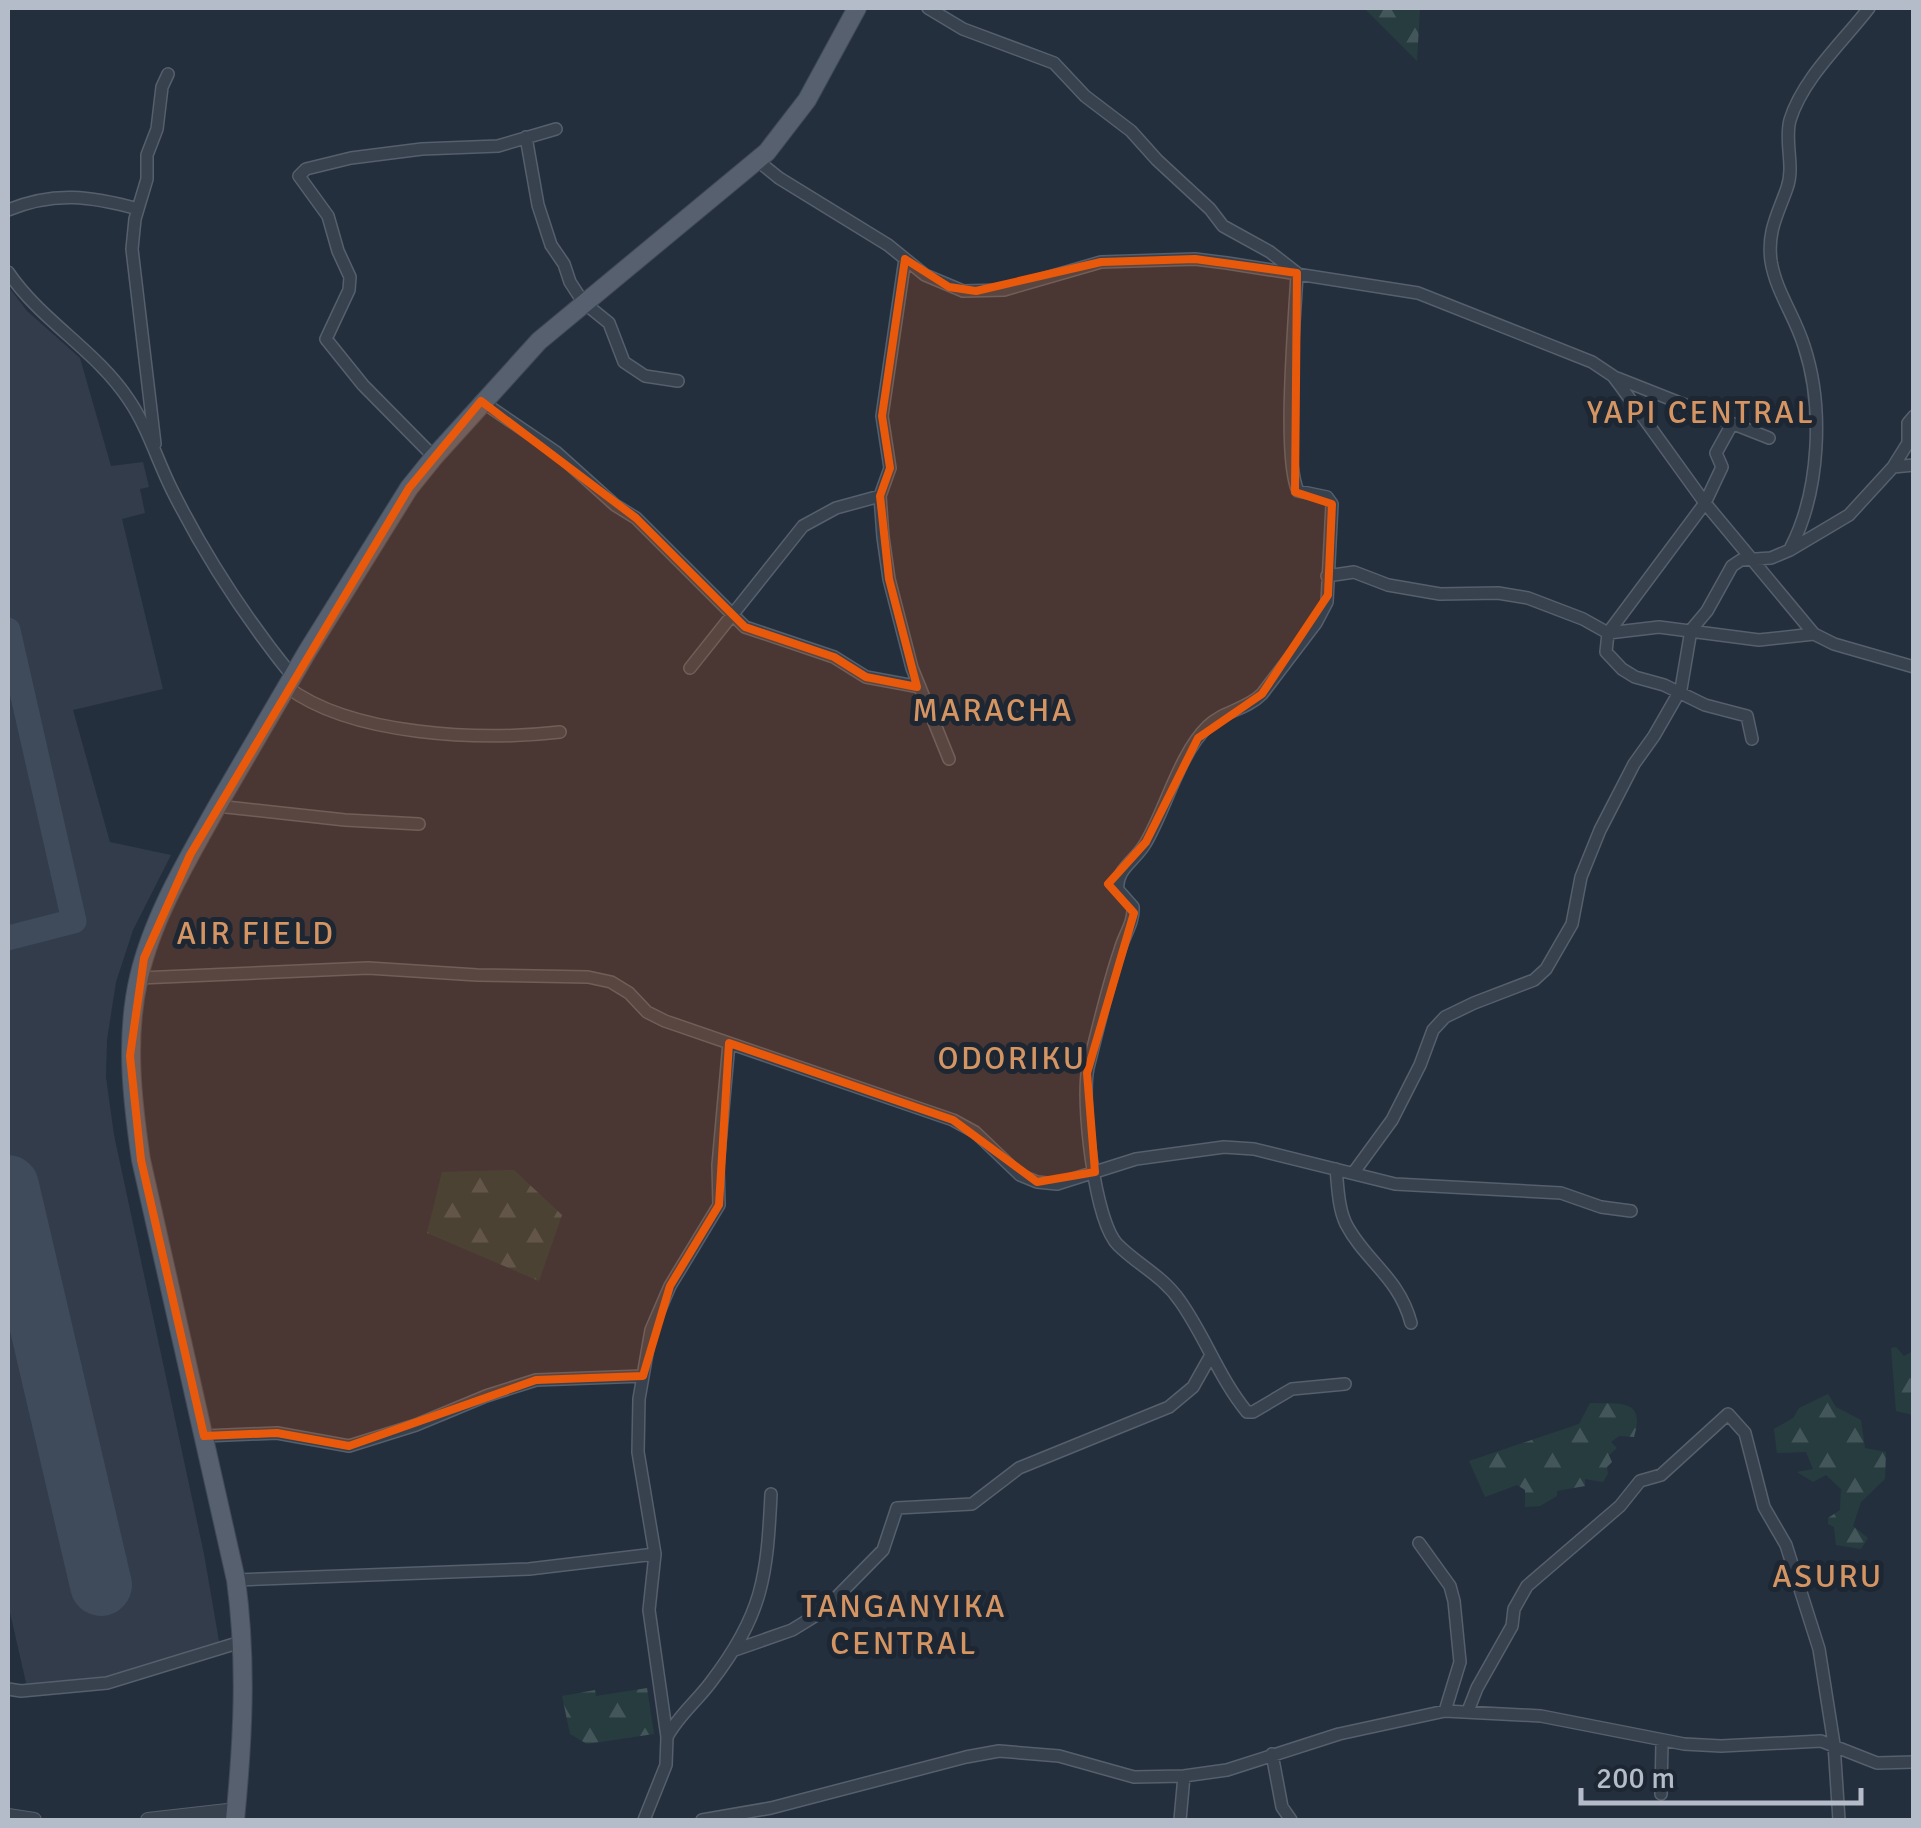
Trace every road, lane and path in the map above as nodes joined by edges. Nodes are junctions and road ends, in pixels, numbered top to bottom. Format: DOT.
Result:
graph roads {
  1 [pos="858,8"];
  2 [pos="928,8"];
  3 [pos="1869,8"];
  4 [pos="168,74"];
  5 [pos="556,129"];
  6 [pos="526,137"];
  7 [pos="758,161"];
  8 [pos="138,208"];
  9 [pos="8,210"];
  10 [pos="905,259"];
  11 [pos="8,272"];
  12 [pos="1297,272"];
  13 [pos="583,302"];
  14 [pos="1613,376"];
  15 [pos="678,381"];
  16 [pos="481,401"];
  17 [pos="1914,416"];
  18 [pos="1732,424"];
  19 [pos="1769,438"];
  20 [pos="155,448"];
  21 [pos="434,457"];
  22 [pos="1914,464"];
  23 [pos="1893,467"];
  24 [pos="880,496"];
  25 [pos="1704,503"];
  26 [pos="1790,550"];
  27 [pos="1752,560"];
  28 [pos="1326,576"];
  29 [pos="730,614"];
  30 [pos="1691,630"];
  31 [pos="1608,633"];
  32 [pos="1814,634"];
  33 [pos="1914,667"];
  34 [pos="690,668"];
  35 [pos="290,682"];
  36 [pos="920,687"];
  37 [pos="1679,692"];
  38 [pos="560,732"];
  39 [pos="1752,739"];
  40 [pos="949,759"];
  41 [pos="218,806"];
  42 [pos="419,824"];
  43 [pos="139,978"];
  44 [pos="728,1044"];
  45 [pos="1336,1169"];
  46 [pos="1095,1172"];
  47 [pos="1354,1172"];
  48 [pos="1631,1210"];
  49 [pos="1410,1323"];
  50 [pos="1211,1355"];
  51 [pos="644,1376"];
  52 [pos="1345,1384"];
  53 [pos="204,1436"];
  54 [pos="770,1494"];
  55 [pos="1419,1542"];
  56 [pos="655,1554"];
  57 [pos="236,1580"];
  58 [pos="244,1641"];
  59 [pos="735,1650"];
  60 [pos="8,1689"];
  61 [pos="1468,1710"];
  62 [pos="1445,1711"];
  63 [pos="667,1736"];
  64 [pos="1662,1742"];
  65 [pos="1834,1744"];
  66 [pos="1272,1754"];
  67 [pos="1914,1762"];
  68 [pos="1184,1776"];
  69 [pos="1661,1794"];
  70 [pos="235,1815"];
  71 [pos="8,1816"];
  72 [pos="34,1820"];
  73 [pos="148,1820"];
  74 [pos="644,1820"];
  75 [pos="702,1820"];
  76 [pos="1180,1820"];
  77 [pos="1291,1820"];
  78 [pos="1839,1820"];
  1 -- 7 [label="main road"];
  2 -- 12 [label="street"];
  3 -- 26 [label="street"];
  4 -- 8 [label="street"];
  5 -- 6 [label="street"];
  6 -- 13 [label="street"];
  6 -- 21 [label="street"];
  7 -- 10 [label="street"];
  7 -- 13 [label="main road"];
  8 -- 9 [label="street"];
  8 -- 20 [label="street"];
  10 -- 12 [label="street"];
  10 -- 24 [label="street"];
  11 -- 20 [label="street"];
  12 -- 14 [label="street"];
  12 -- 28 [label="street"];
  13 -- 15 [label="street"];
  13 -- 16 [label="main road"];
  14 -- 18 [label="street"];
  14 -- 25 [label="street"];
  16 -- 21 [label="main road"];
  16 -- 29 [label="street"];
  17 -- 23 [label="street"];
  18 -- 19 [label="street"];
  18 -- 25 [label="street"];
  20 -- 35 [label="street"];
  21 -- 35 [label="main road"];
  22 -- 23 [label="street"];
  23 -- 26 [label="street"];
  24 -- 29 [label="street"];
  24 -- 36 [label="street"];
  25 -- 27 [label="street"];
  25 -- 31 [label="street"];
  26 -- 27 [label="street"];
  27 -- 30 [label="street"];
  27 -- 32 [label="street"];
  28 -- 31 [label="street"];
  28 -- 46 [label="street"];
  29 -- 34 [label="street"];
  29 -- 36 [label="street"];
  30 -- 31 [label="street"];
  30 -- 32 [label="street"];
  30 -- 37 [label="street"];
  31 -- 37 [label="street"];
  32 -- 33 [label="street"];
  35 -- 38 [label="street"];
  35 -- 41 [label="main road"];
  36 -- 40 [label="street"];
  37 -- 39 [label="street"];
  37 -- 47 [label="street"];
  41 -- 42 [label="street"];
  41 -- 43 [label="main road"];
  43 -- 44 [label="street"];
  43 -- 53 [label="main road"];
  44 -- 46 [label="street"];
  44 -- 51 [label="street"];
  45 -- 46 [label="street"];
  45 -- 47 [label="street"];
  45 -- 49 [label="street"];
  46 -- 50 [label="street"];
  47 -- 48 [label="street"];
  50 -- 52 [label="street"];
  50 -- 59 [label="street"];
  51 -- 53 [label="street"];
  51 -- 56 [label="street"];
  53 -- 57 [label="main road"];
  54 -- 59 [label="street"];
  55 -- 62 [label="street"];
  56 -- 57 [label="street"];
  56 -- 63 [label="street"];
  57 -- 58 [label="main road"];
  58 -- 60 [label="street"];
  58 -- 70 [label="main road"];
  59 -- 63 [label="street"];
  61 -- 62 [label="street"];
  61 -- 64 [label="street"];
  61 -- 65 [label="street"];
  62 -- 66 [label="street"];
  63 -- 74 [label="street"];
  64 -- 65 [label="street"];
  64 -- 69 [label="street"];
  65 -- 67 [label="street"];
  65 -- 78 [label="street"];
  66 -- 68 [label="street"];
  66 -- 77 [label="street"];
  68 -- 75 [label="street"];
  68 -- 76 [label="street"];
  70 -- 73 [label="street"];
  71 -- 72 [label="street"];
}
